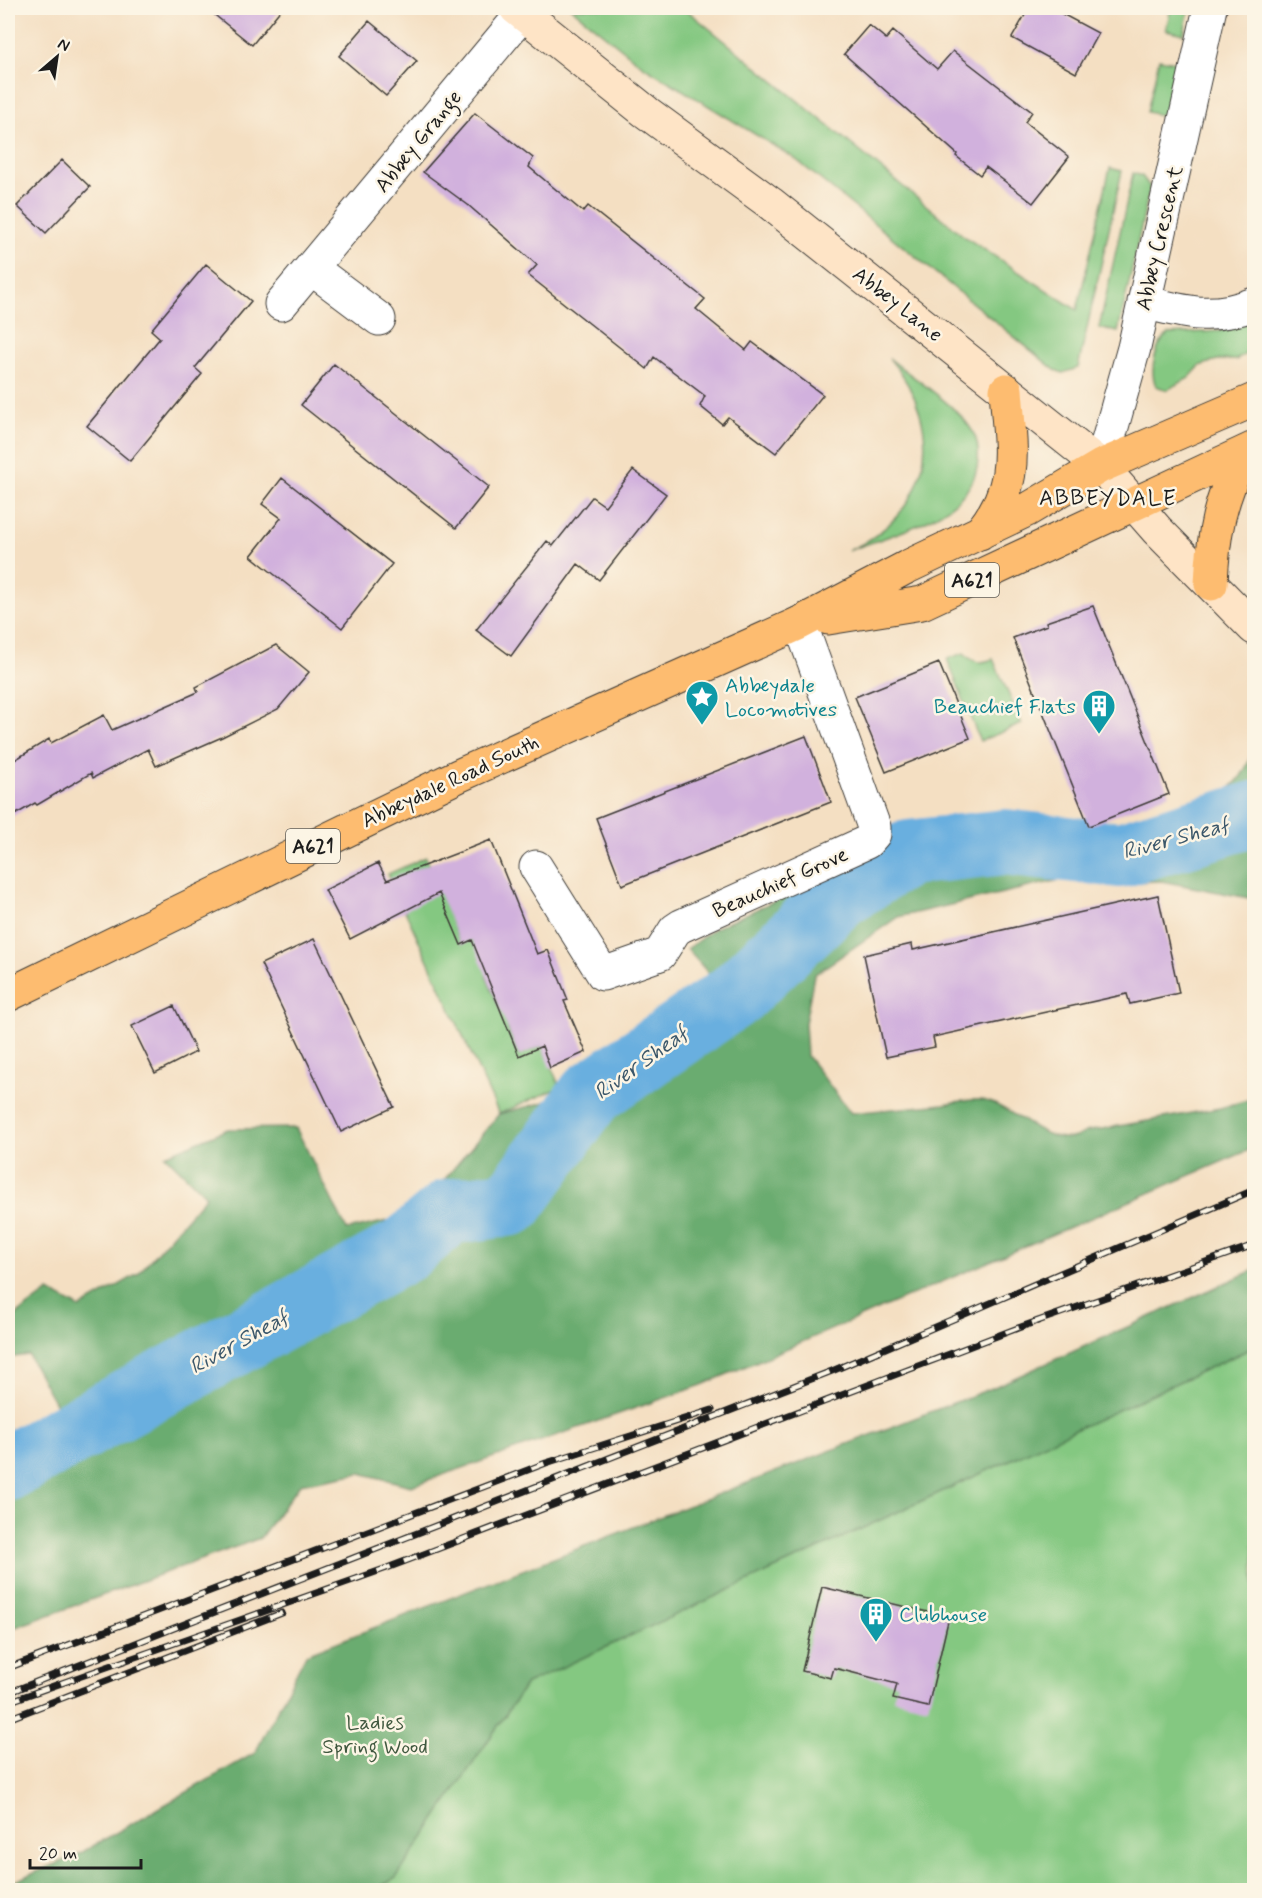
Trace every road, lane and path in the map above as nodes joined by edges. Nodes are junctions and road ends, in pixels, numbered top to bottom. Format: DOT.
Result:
graph roads {
  1 [pos="1210,8"];
  2 [pos="520,10"];
  3 [pos="312,268"];
  4 [pos="1144,302"];
  5 [pos="281,304"];
  6 [pos="1254,304"];
  7 [pos="379,319"];
  8 [pos="1006,390"];
  9 [pos="1254,400"];
  10 [pos="1248,451"];
  11 [pos="1101,466"];
  12 [pos="1135,504"];
  13 [pos="979,534"];
  14 [pos="1211,585"];
  15 [pos="800,623"];
  16 [pos="1254,628"];
  17 [pos="536,867"];
  18 [pos="8,995"];
  1 -- 4 [label="street, Abbey Crescent"];
  2 -- 3 [label="street, Abbey Grange"];
  2 -- 8 [label="main road, Abbey Lane"];
  3 -- 5 [label="street, Abbey Grange"];
  3 -- 7 [label="street"];
  4 -- 6 [label="street"];
  4 -- 11 [label="street, Abbey Crescent"];
  8 -- 11 [label="main road, Abbey Lane"];
  8 -- 13 [label="main road"];
  9 -- 11 [label="main road, Abbeydale Road South / A621"];
  10 -- 12 [label="main road, Abbeydale Road South / A621"];
  10 -- 14 [label="main road"];
  11 -- 12 [label="main road, Abbey Lane"];
  11 -- 13 [label="main road, Abbeydale Road South / A621"];
  12 -- 14 [label="main road, Abbey Lane"];
  12 -- 15 [label="main road, Abbeydale Road South / A621"];
  13 -- 15 [label="main road, Abbeydale Road South / A621"];
  14 -- 16 [label="main road, Abbey Lane"];
  15 -- 17 [label="street, Beauchief Grove"];
  15 -- 18 [label="main road, Abbeydale Road South / A621"];
}
